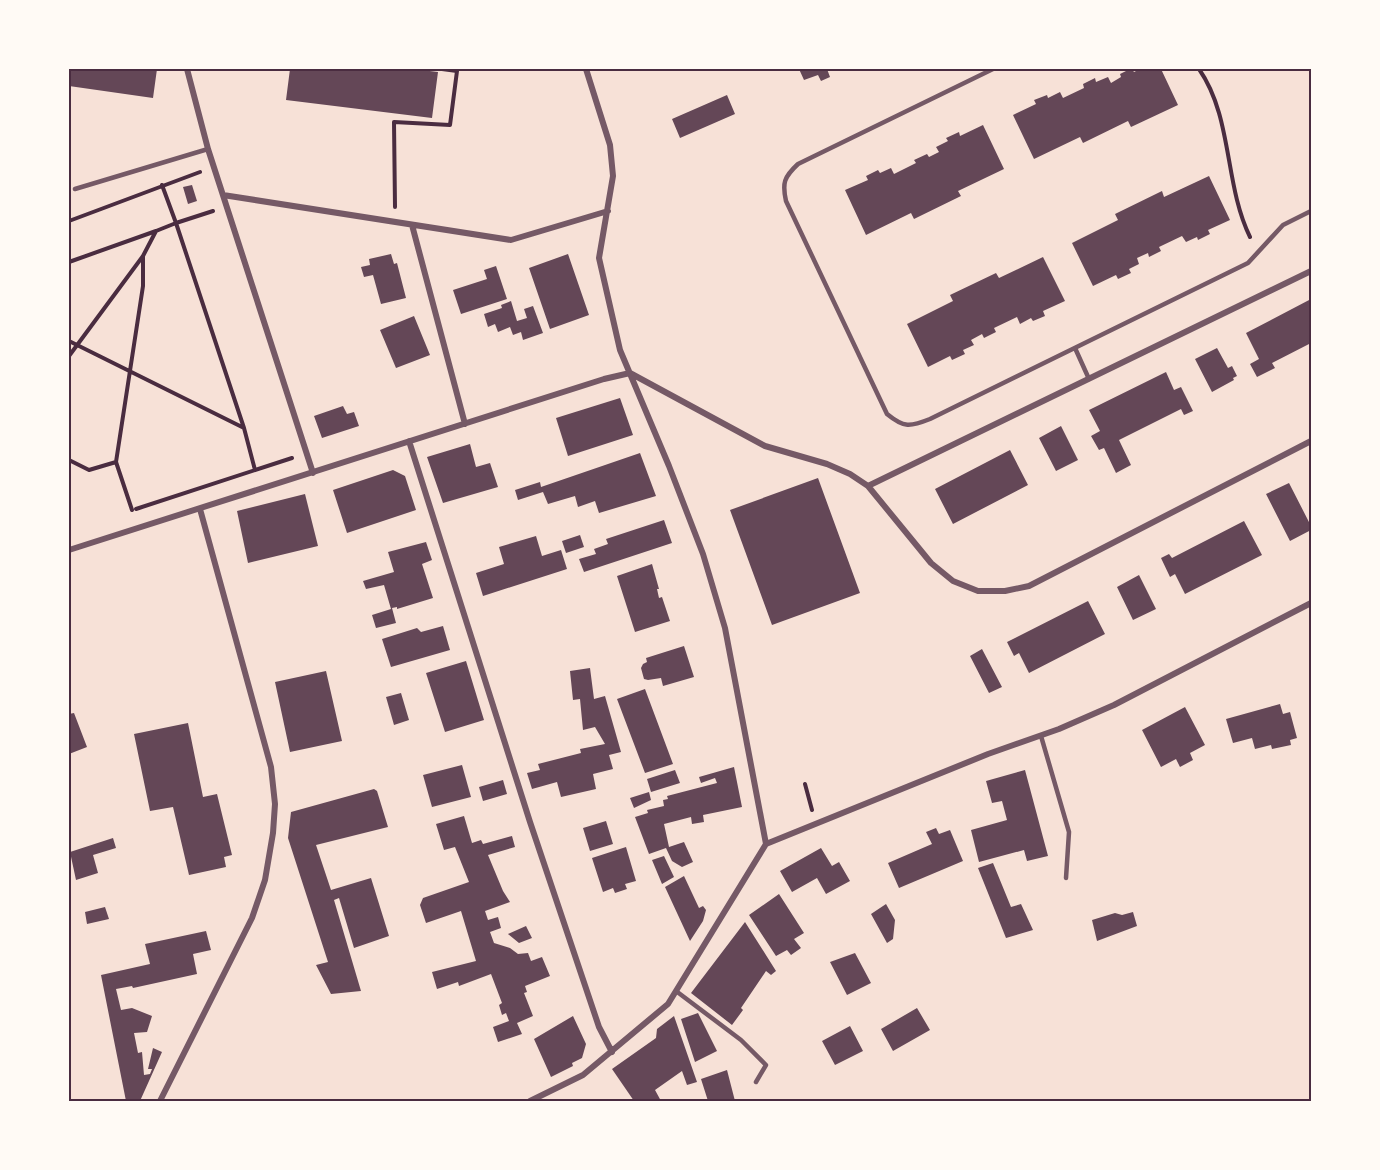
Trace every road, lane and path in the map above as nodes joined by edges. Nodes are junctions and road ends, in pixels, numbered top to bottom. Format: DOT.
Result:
graph roads {
  1 [pos="187,69"];
  2 [pos="442,69"];
  3 [pos="586,69"];
  4 [pos="993,69"];
  5 [pos="1199,69"];
  6 [pos="208,149"];
  7 [pos="206,170"];
  8 [pos="162,185"];
  9 [pos="75,189"];
  10 [pos="223,195"];
  11 [pos="227,207"];
  12 [pos="608,211"];
  13 [pos="1311,211"];
  14 [pos="69,221"];
  15 [pos="176,223"];
  16 [pos="396,223"];
  17 [pos="412,225"];
  18 [pos="156,231"];
  19 [pos="1262,248"];
  20 [pos="143,256"];
  21 [pos="69,262"];
  22 [pos="1311,271"];
  23 [pos="69,341"];
  24 [pos="77,345"];
  25 [pos="1075,348"];
  26 [pos="69,356"];
  27 [pos="129,372"];
  28 [pos="630,373"];
  29 [pos="1089,379"];
  30 [pos="465,424"];
  31 [pos="243,428"];
  32 [pos="409,441"];
  33 [pos="1311,441"];
  34 [pos="306,453"];
  35 [pos="69,460"];
  36 [pos="116,462"];
  37 [pos="255,470"];
  38 [pos="313,473"];
  39 [pos="868,486"];
  40 [pos="201,509"];
  41 [pos="132,510"];
  42 [pos="122,513"];
  43 [pos="69,550"];
  44 [pos="1311,603"];
  45 [pos="1041,736"];
  46 [pos="805,784"];
  47 [pos="810,801"];
  48 [pos="766,844"];
  49 [pos="1066,878"];
  50 [pos="676,991"];
  51 [pos="612,1052"];
  52 [pos="756,1082"];
  53 [pos="160,1101"];
  54 [pos="530,1101"];
  1 -- 6 [label="street"];
  2 -- 16 [label="path"];
  3 -- 12 [label="street"];
  4 -- 25 [label="lane"];
  5 -- 19 [label="path"];
  6 -- 9 [label="lane"];
  6 -- 10 [label="street"];
  7 -- 8 [label="path"];
  8 -- 14 [label="path"];
  8 -- 15 [label="path"];
  10 -- 11 [label="street"];
  10 -- 16 [label="street"];
  11 -- 15 [label="path"];
  11 -- 34 [label="street"];
  12 -- 17 [label="street"];
  12 -- 28 [label="street"];
  13 -- 19 [label="lane"];
  15 -- 18 [label="path"];
  15 -- 31 [label="path"];
  16 -- 17 [label="street"];
  17 -- 30 [label="street"];
  18 -- 20 [label="path"];
  18 -- 21 [label="path"];
  19 -- 25 [label="lane"];
  20 -- 24 [label="path"];
  20 -- 27 [label="path"];
  22 -- 29 [label="street"];
  23 -- 24 [label="path"];
  24 -- 26 [label="path"];
  24 -- 27 [label="path"];
  25 -- 29 [label="lane"];
  27 -- 31 [label="path"];
  27 -- 36 [label="path"];
  28 -- 30 [label="street"];
  28 -- 39 [label="street"];
  28 -- 48 [label="street"];
  29 -- 39 [label="street"];
  30 -- 32 [label="street"];
  31 -- 37 [label="path"];
  32 -- 38 [label="street"];
  32 -- 51 [label="street"];
  33 -- 39 [label="street"];
  34 -- 37 [label="path"];
  34 -- 38 [label="street"];
  35 -- 36 [label="path"];
  36 -- 41 [label="path"];
  37 -- 41 [label="path"];
  38 -- 40 [label="street"];
  40 -- 43 [label="street"];
  40 -- 53 [label="street"];
  41 -- 42 [label="path"];
  44 -- 45 [label="street"];
  45 -- 48 [label="street"];
  45 -- 49 [label="lane"];
  46 -- 47 [label="path"];
  48 -- 50 [label="street"];
  50 -- 51 [label="street"];
  50 -- 52 [label="lane"];
  51 -- 54 [label="street"];
}
